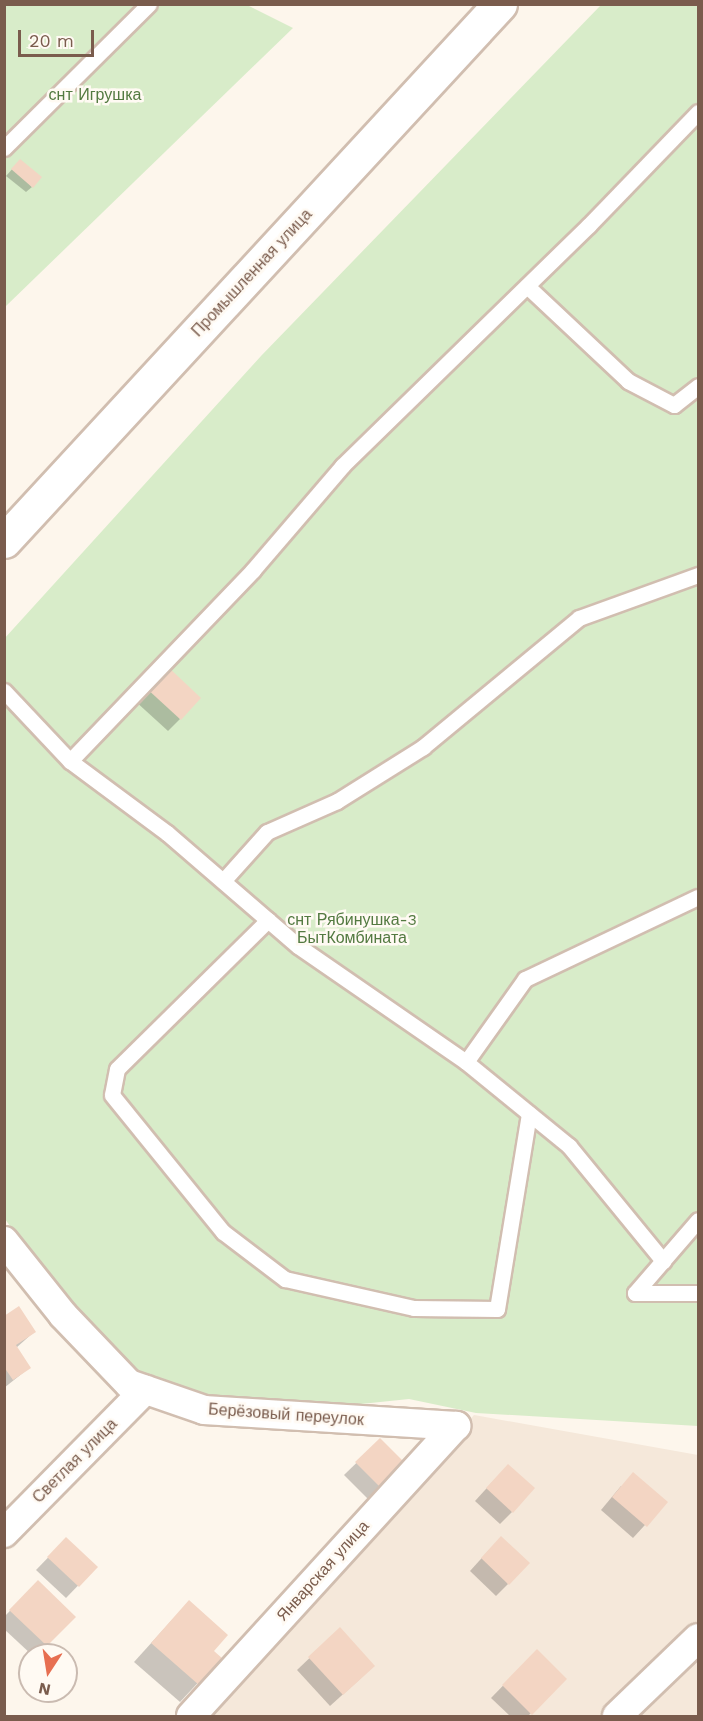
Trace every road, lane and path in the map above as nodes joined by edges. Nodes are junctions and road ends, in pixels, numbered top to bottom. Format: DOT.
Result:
graph roads {
  1 [pos="149,4"];
  2 [pos="500,4"];
  3 [pos="699,112"];
  4 [pos="4,148"];
  5 [pos="527,286"];
  6 [pos="699,386"];
  7 [pos="7,533"];
  8 [pos="699,574"];
  9 [pos="4,691"];
  10 [pos="70,761"];
  11 [pos="223,881"];
  12 [pos="699,897"];
  13 [pos="268,920"];
  14 [pos="466,1062"];
  15 [pos="529,1114"];
  16 [pos="699,1220"];
  17 [pos="4,1241"];
  18 [pos="663,1261"];
  19 [pos="699,1293"];
  20 [pos="145,1390"];
  21 [pos="456,1426"];
  22 [pos="4,1533"];
  23 [pos="699,1638"];
  24 [pos="191,1716"];
  25 [pos="617,1716"];
  1 -- 4 [label="lane"];
  2 -- 7 [label="main road, Промышленная улица"];
  3 -- 5 [label="lane"];
  5 -- 6 [label="lane"];
  5 -- 10 [label="lane"];
  8 -- 11 [label="lane"];
  9 -- 10 [label="lane"];
  10 -- 11 [label="lane"];
  11 -- 13 [label="lane"];
  12 -- 14 [label="lane"];
  13 -- 14 [label="lane"];
  13 -- 15 [label="lane"];
  14 -- 15 [label="lane"];
  15 -- 18 [label="lane"];
  16 -- 18 [label="lane"];
  17 -- 20 [label="street, Берёзовый переулок"];
  18 -- 19 [label="lane"];
  20 -- 21 [label="street, Берёзовый переулок"];
  20 -- 22 [label="street, Светлая улица"];
  21 -- 24 [label="street, Январская улица"];
  23 -- 25 [label="street"];
}
